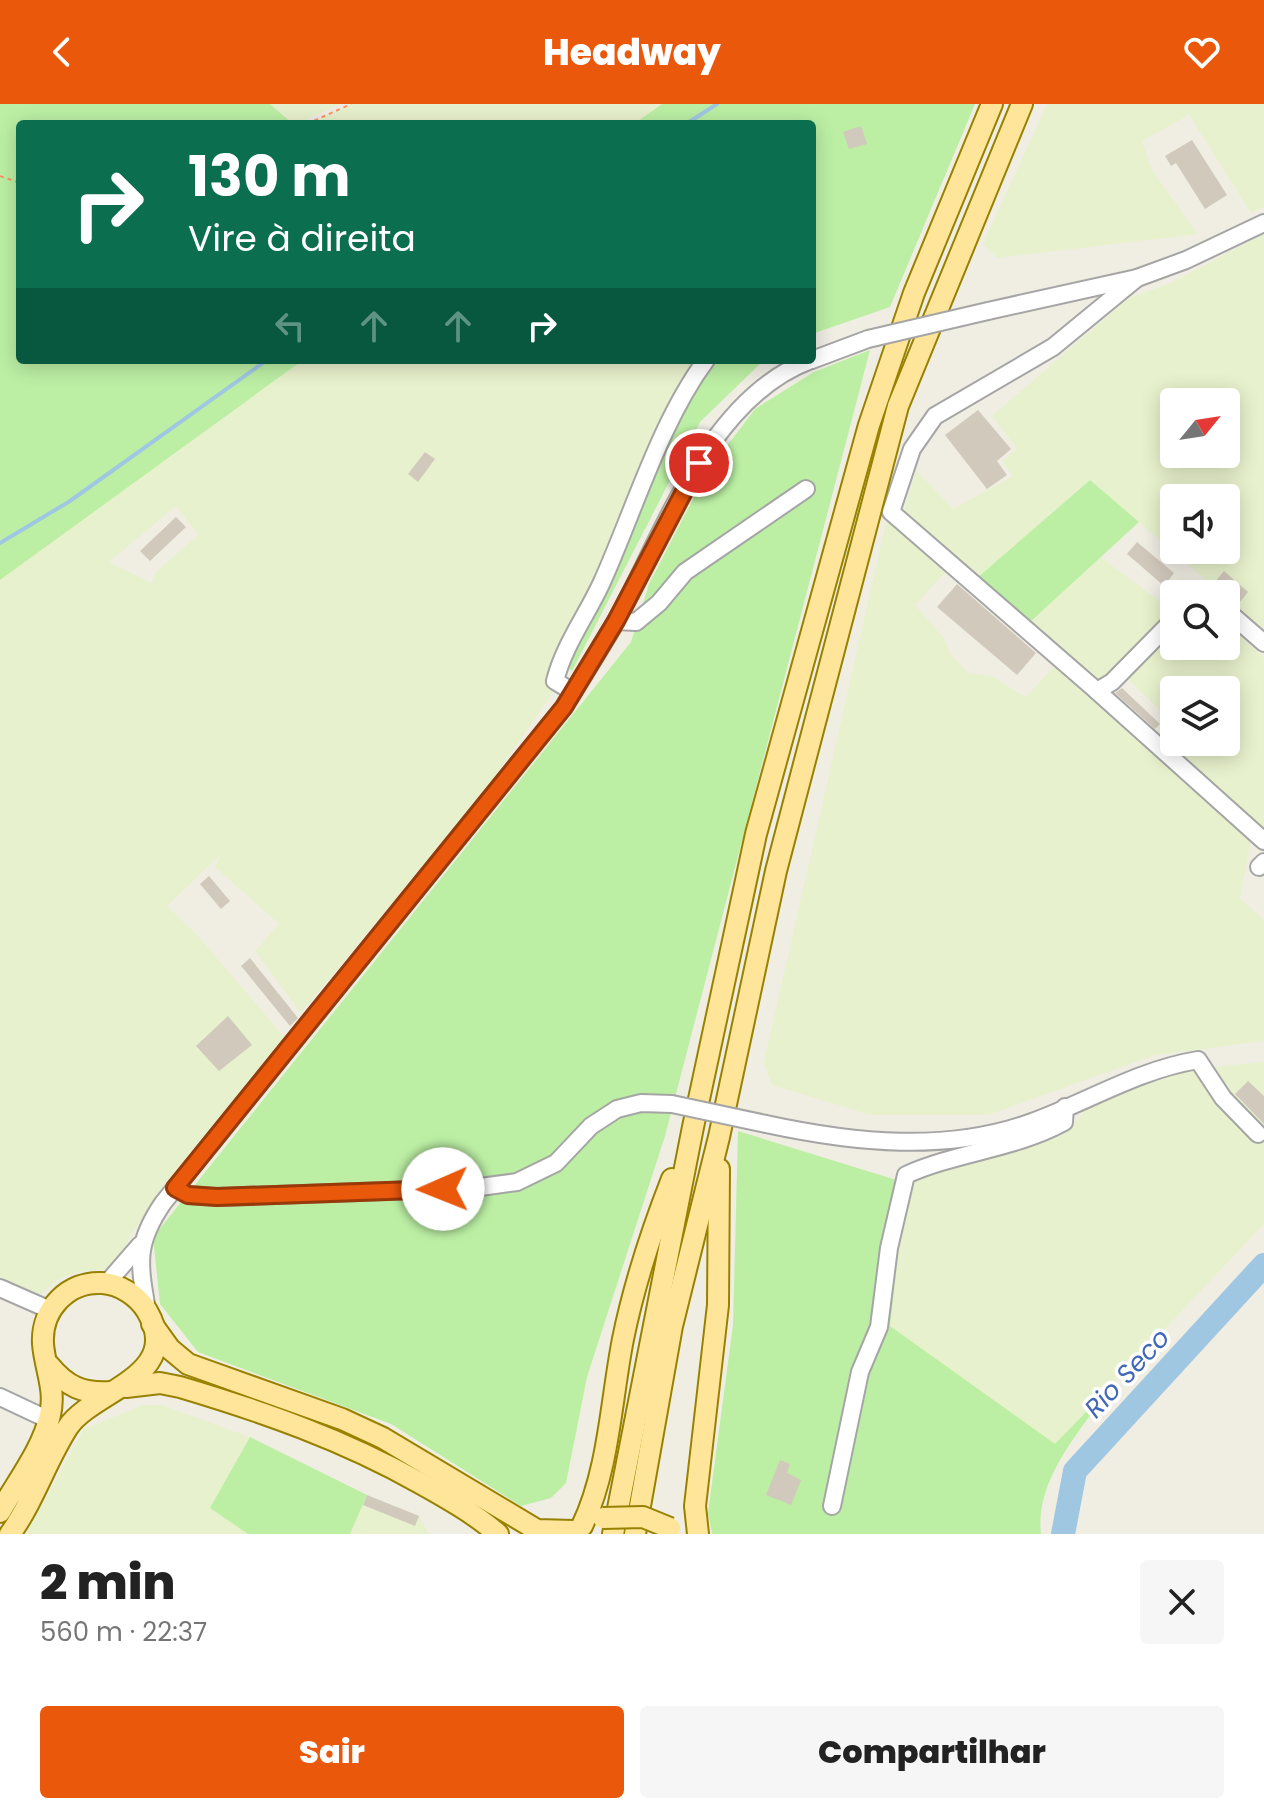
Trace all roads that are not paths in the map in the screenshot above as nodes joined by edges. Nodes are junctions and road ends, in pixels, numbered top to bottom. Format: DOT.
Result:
graph roads {
  1 [pos="992,104"];
  2 [pos="1022,104"];
  3 [pos="1264,223"];
  4 [pos="1137,278"];
  5 [pos="1092,289"];
  6 [pos="1087,321"];
  7 [pos="816,358"];
  8 [pos="704,364"];
  9 [pos="806,364"];
  10 [pos="806,489"];
  11 [pos="616,621"];
  12 [pos="1240,622"];
  13 [pos="1160,633"];
  14 [pos="1264,643"];
  15 [pos="1097,691"];
  16 [pos="573,692"];
  17 [pos="1264,841"];
  18 [pos="1065,1107"];
  19 [pos="693,1127"];
  20 [pos="1258,1134"];
  21 [pos="719,1137"];
  22 [pos="175,1188"];
  23 [pos="141,1243"];
  24 [pos="107,1283"];
  25 [pos="0,1288"];
  26 [pos="50,1310"];
  27 [pos="149,1317"];
  28 [pos="49,1365"];
  29 [pos="118,1390"];
  30 [pos="0,1397"];
  31 [pos="49,1420"];
  32 [pos="832,1506"];
  33 [pos="0,1512"];
  34 [pos="608,1526"];
  35 [pos="575,1530"];
  36 [pos="675,1531"];
  37 [pos="10,1534"];
  38 [pos="498,1534"];
  39 [pos="635,1534"];
  40 [pos="698,1534"];
  1 -- 19 [label="main road"];
  2 -- 21 [label="main road"];
  3 -- 4 [label="street"];
  4 -- 5 [label="street"];
  4 -- 6 [label="street"];
  5 -- 6 [label="street"];
  5 -- 7 [label="street, bridge"];
  6 -- 15 [label="street"];
  8 -- 16 [label="street"];
  9 -- 11 [label="street"];
  10 -- 11 [label="street"];
  11 -- 16 [label="street"];
  12 -- 14 [label="street"];
  13 -- 15 [label="street"];
  15 -- 17 [label="street"];
  16 -- 22 [label="street"];
  18 -- 20 [label="street"];
  18 -- 22 [label="street, bridge"];
  18 -- 32 [label="street"];
  19 -- 34 [label="main road"];
  19 -- 35 [label="main road"];
  21 -- 39 [label="main road"];
  21 -- 40 [label="main road"];
  22 -- 23 [label="street"];
  23 -- 24 [label="street"];
  23 -- 27 [label="street"];
  24 -- 26 [label="main road"];
  24 -- 27 [label="main road"];
  25 -- 26 [label="street"];
  26 -- 28 [label="main road"];
  27 -- 29 [label="main road"];
  27 -- 35 [label="main road"];
  28 -- 29 [label="main road"];
  28 -- 31 [label="main road"];
  29 -- 37 [label="main road"];
  29 -- 38 [label="main road"];
  30 -- 31 [label="street"];
  31 -- 33 [label="main road"];
  34 -- 35 [label="main road"];
  34 -- 36 [label="main road, bridge"];
}
